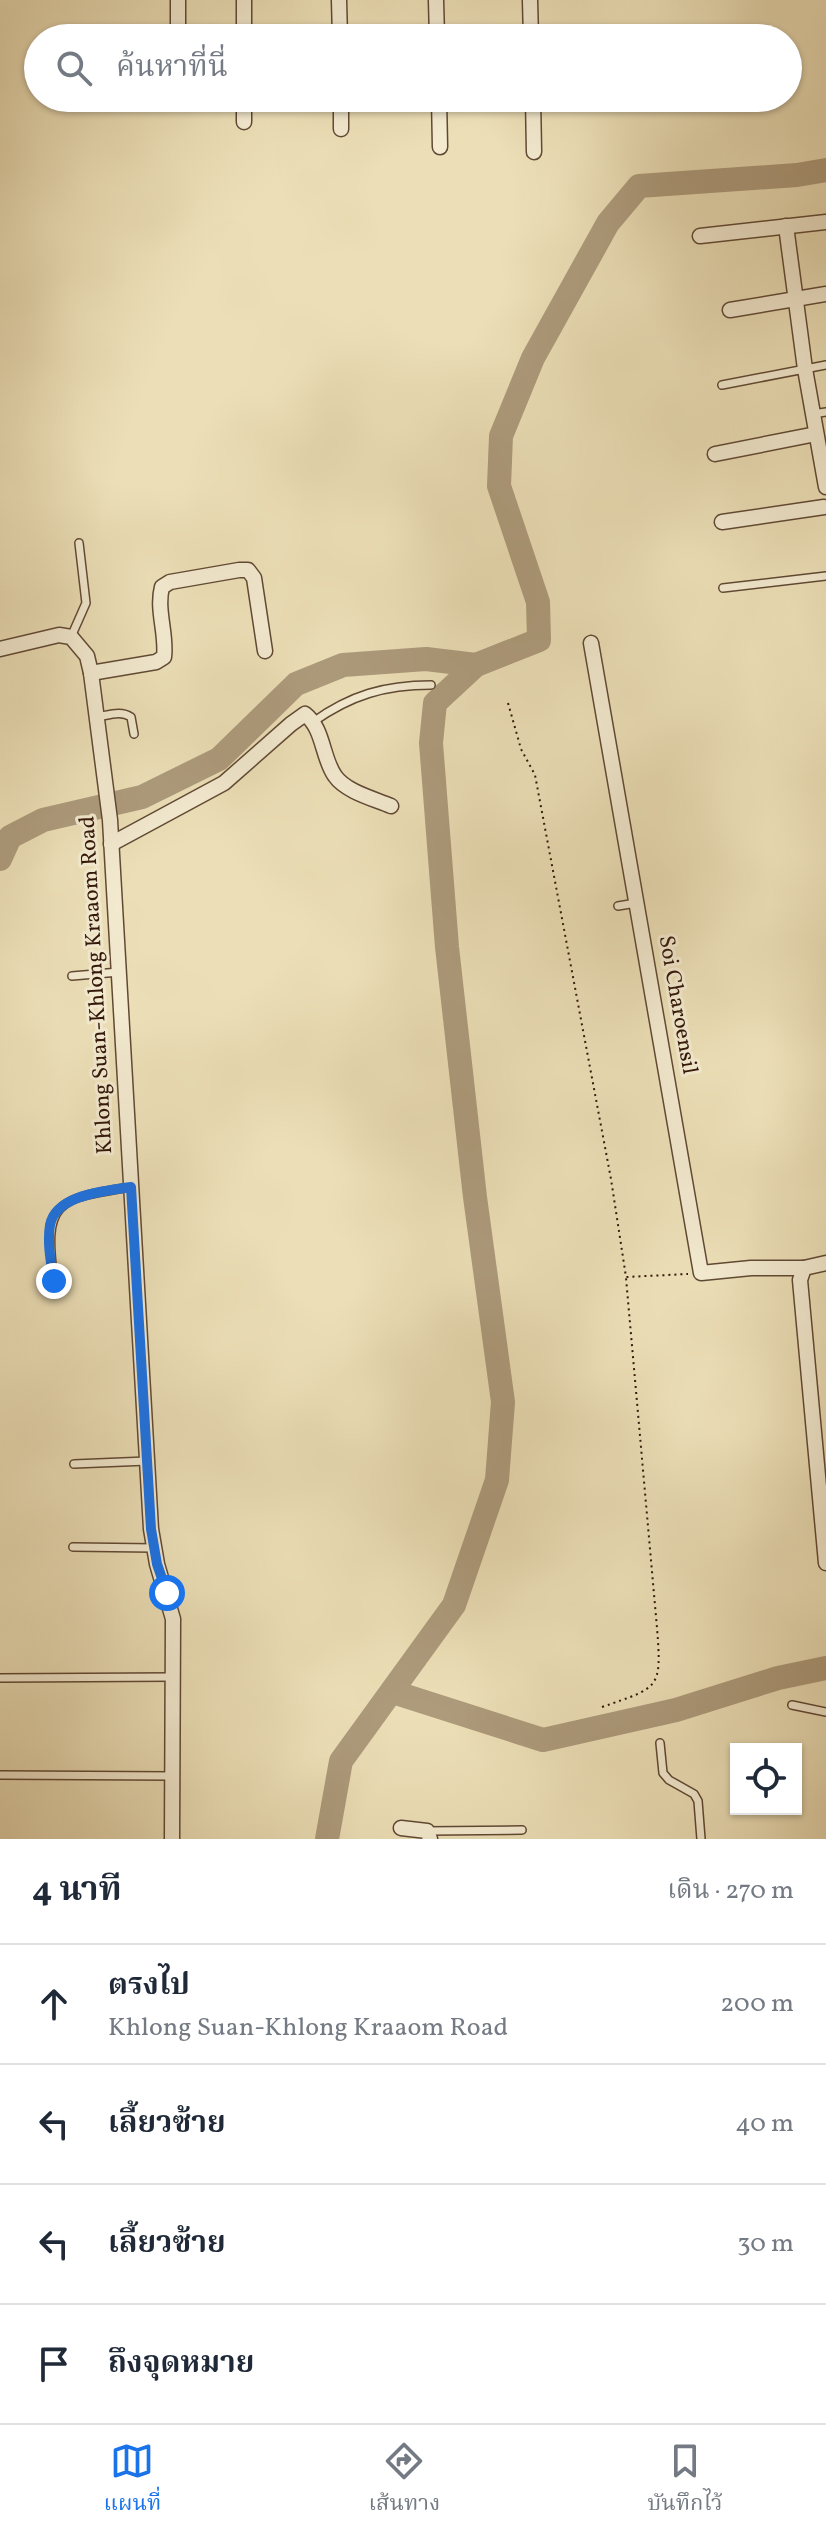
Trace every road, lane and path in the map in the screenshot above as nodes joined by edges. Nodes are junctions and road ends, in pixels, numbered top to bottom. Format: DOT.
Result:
graph roads {
  1 [pos="178,0"];
  2 [pos="244,0"];
  3 [pos="339,0"];
  4 [pos="436,0"];
  5 [pos="530,0"];
  6 [pos="178,24"];
  7 [pos="244,24"];
  8 [pos="340,24"];
  9 [pos="437,24"];
  10 [pos="531,24"];
  11 [pos="244,112"];
  12 [pos="341,112"];
  13 [pos="439,112"];
  14 [pos="533,112"];
  15 [pos="244,122"];
  16 [pos="341,129"];
  17 [pos="440,147"];
  18 [pos="534,152"];
  19 [pos="826,222"];
  20 [pos="786,226"];
  21 [pos="700,236"];
  22 [pos="826,294"];
  23 [pos="795,298"];
  24 [pos="730,310"];
  25 [pos="826,365"];
  26 [pos="805,369"];
  27 [pos="722,385"];
  28 [pos="819,413"];
  29 [pos="816,434"];
  30 [pos="715,454"];
  31 [pos="826,487"];
  32 [pos="825,514"];
  33 [pos="722,522"];
  34 [pos="79,543"];
  35 [pos="826,576"];
  36 [pos="723,588"];
  37 [pos="71,637"];
  38 [pos="591,643"];
  39 [pos="0,649"];
  40 [pos="265,651"];
  41 [pos="91,673"];
  42 [pos="431,685"];
  43 [pos="508,703"];
  44 [pos="97,717"];
  45 [pos="313,722"];
  46 [pos="134,734"];
  47 [pos="391,806"];
  48 [pos="111,844"];
  49 [pos="636,903"];
  50 [pos="618,906"];
  51 [pos="119,972"];
  52 [pos="72,976"];
  53 [pos="131,1187"];
  54 [pos="826,1263"];
  55 [pos="804,1268"];
  56 [pos="701,1273"];
  57 [pos="626,1277"];
  58 [pos="54,1281"];
  59 [pos="147,1461"];
  60 [pos="74,1464"];
  61 [pos="73,1547"];
  62 [pos="154,1548"];
  63 [pos="826,1563"];
  64 [pos="173,1677"];
  65 [pos="0,1678"];
  66 [pos="792,1705"];
  67 [pos="602,1707"];
  68 [pos="826,1712"];
  69 [pos="660,1743"];
  70 [pos="0,1775"];
  71 [pos="172,1776"];
  72 [pos="401,1828"];
  73 [pos="522,1830"];
  74 [pos="428,1835"];
  75 [pos="172,1839"];
  76 [pos="701,1839"];
  1 -- 6 [label="street"];
  2 -- 7 [label="street"];
  3 -- 8 [label="street"];
  4 -- 9 [label="street"];
  5 -- 10 [label="street"];
  11 -- 15 [label="street"];
  12 -- 16 [label="street"];
  13 -- 17 [label="street"];
  14 -- 18 [label="street"];
  19 -- 20 [label="street"];
  20 -- 21 [label="street"];
  20 -- 23 [label="street"];
  22 -- 23 [label="street"];
  23 -- 24 [label="street"];
  23 -- 26 [label="street"];
  25 -- 26 [label="lane"];
  26 -- 27 [label="lane"];
  26 -- 28 [label="street"];
  28 -- 29 [label="street"];
  29 -- 30 [label="street"];
  29 -- 31 [label="street"];
  31 -- 32 [label="street"];
  32 -- 33 [label="street"];
  34 -- 37 [label="lane"];
  35 -- 36 [label="lane"];
  37 -- 39 [label="street"];
  37 -- 41 [label="street, Khlong Suan-Khlong Kraaom Road"];
  38 -- 49 [label="street, Soi Charoensil"];
  40 -- 41 [label="street"];
  41 -- 44 [label="street, Khlong Suan-Khlong Kraaom Road"];
  42 -- 45 [label="lane"];
  43 -- 57 [label="path"];
  44 -- 46 [label="lane"];
  44 -- 48 [label="street, Khlong Suan-Khlong Kraaom Road"];
  45 -- 47 [label="street"];
  45 -- 48 [label="street"];
  48 -- 51 [label="street, Khlong Suan-Khlong Kraaom Road"];
  49 -- 50 [label="lane"];
  49 -- 56 [label="street, Soi Charoensil"];
  51 -- 52 [label="lane"];
  51 -- 53 [label="street, Khlong Suan-Khlong Kraaom Road"];
  53 -- 58 [label="lane"];
  53 -- 59 [label="street, Khlong Suan-Khlong Kraaom Road"];
  54 -- 55 [label="street"];
  55 -- 56 [label="street"];
  55 -- 63 [label="street"];
  56 -- 57 [label="path"];
  57 -- 67 [label="path"];
  59 -- 60 [label="lane"];
  59 -- 62 [label="street, Khlong Suan-Khlong Kraaom Road"];
  61 -- 62 [label="lane"];
  62 -- 64 [label="street, Khlong Suan-Khlong Kraaom Road"];
  64 -- 65 [label="lane"];
  64 -- 71 [label="street, Khlong Suan-Khlong Kraaom Road"];
  66 -- 68 [label="lane"];
  69 -- 76 [label="lane"];
  70 -- 71 [label="lane"];
  71 -- 75 [label="street, Khlong Suan-Khlong Kraaom Road"];
  72 -- 74 [label="street"];
  73 -- 74 [label="lane"];
}
